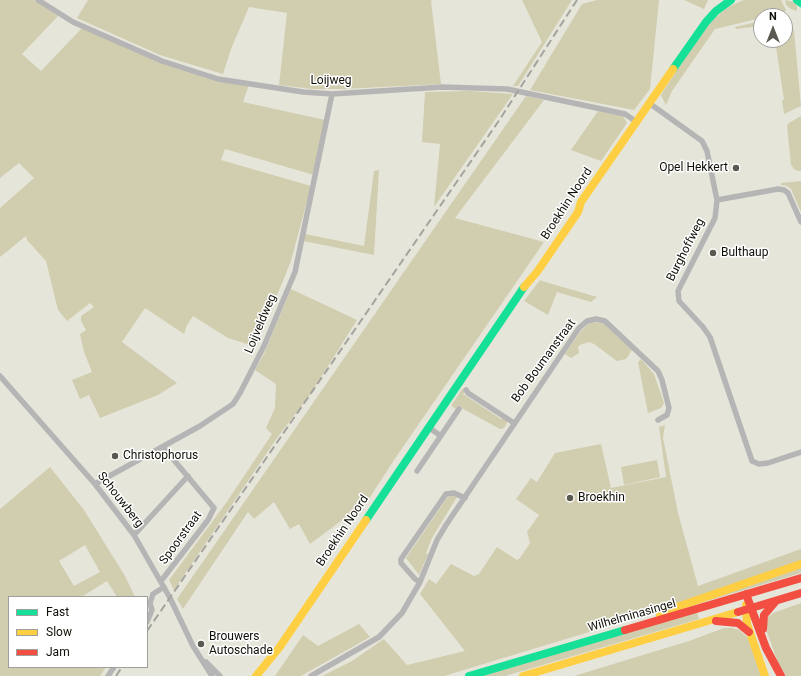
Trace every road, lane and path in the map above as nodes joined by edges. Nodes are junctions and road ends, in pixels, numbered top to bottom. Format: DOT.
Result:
graph roads {
  1 [pos="38,0"];
  2 [pos="731,0"];
  3 [pos="797,0"];
  4 [pos="801,3"];
  5 [pos="332,94"];
  6 [pos="650,103"];
  7 [pos="637,122"];
  8 [pos="717,200"];
  9 [pos="801,222"];
  10 [pos="0,376"];
  11 [pos="466,390"];
  12 [pos="460,409"];
  13 [pos="658,420"];
  14 [pos="514,423"];
  15 [pos="428,427"];
  16 [pos="441,436"];
  17 [pos="163,447"];
  18 [pos="801,452"];
  19 [pos="417,471"];
  20 [pos="188,476"];
  21 [pos="95,484"];
  22 [pos="465,498"];
  23 [pos="134,534"];
  24 [pos="801,564"];
  25 [pos="801,578"];
  26 [pos="420,582"];
  27 [pos="163,584"];
  28 [pos="801,593"];
  29 [pos="746,594"];
  30 [pos="776,601"];
  31 [pos="749,609"];
  32 [pos="148,620"];
  33 [pos="710,620"];
  34 [pos="628,630"];
  35 [pos="749,632"];
  36 [pos="279,648"];
  37 [pos="766,648"];
  38 [pos="198,655"];
  39 [pos="212,676"];
  40 [pos="220,676"];
  41 [pos="256,676"];
  42 [pos="264,676"];
  43 [pos="311,676"];
  44 [pos="469,676"];
  45 [pos="523,676"];
  46 [pos="766,676"];
  47 [pos="781,676"];
  1 -- 5 [label="street, Loijweg"];
  2 -- 6 [label="main road, Broekhin Noord"];
  3 -- 4 [label="main road"];
  5 -- 7 [label="street, Loijweg"];
  5 -- 17 [label="street, Loijveldweg"];
  6 -- 7 [label="main road, Broekhin Noord"];
  6 -- 8 [label="street, Burghoffweg"];
  7 -- 15 [label="main road, Broekhin Noord"];
  8 -- 9 [label="street"];
  8 -- 18 [label="street, Burghoffweg"];
  10 -- 21 [label="street, Schouwberg"];
  11 -- 14 [label="street"];
  12 -- 16 [label="street"];
  13 -- 14 [label="street, Bob Boumanstraat"];
  14 -- 22 [label="street, Bob Boumanstraat"];
  15 -- 16 [label="street"];
  15 -- 36 [label="main road, Broekhin Noord"];
  16 -- 19 [label="street"];
  17 -- 20 [label="street"];
  17 -- 21 [label="street, Loijveldweg"];
  20 -- 23 [label="street"];
  20 -- 27 [label="street, Spoorstraat"];
  21 -- 23 [label="street, Schouwberg"];
  22 -- 26 [label="street, Bob Boumanstraat"];
  22 -- 26 [label="street"];
  23 -- 27 [label="street, Schouwberg"];
  24 -- 34 [label="main road"];
  25 -- 29 [label="main road, Wilhelminasingel"];
  26 -- 43 [label="street, Bob Boumanstraat"];
  27 -- 32 [label="street, Spoorstraat"];
  27 -- 38 [label="street, Schouwberg"];
  28 -- 30 [label="main road"];
  29 -- 31 [label="main road"];
  29 -- 34 [label="main road, Wilhelminasingel"];
  30 -- 31 [label="main road"];
  30 -- 37 [label="main road"];
  31 -- 33 [label="main road"];
  31 -- 35 [label="main road"];
  31 -- 37 [label="main road"];
  33 -- 35 [label="main road"];
  33 -- 45 [label="main road"];
  34 -- 44 [label="main road, Wilhelminasingel"];
  35 -- 46 [label="main road"];
  36 -- 41 [label="main road, Broekhin Noord"];
  36 -- 42 [label="main road, Broekhin Noord"];
  37 -- 47 [label="main road"];
  38 -- 39 [label="street, Schouwberg"];
  38 -- 40 [label="street, Schouwberg"];
}
